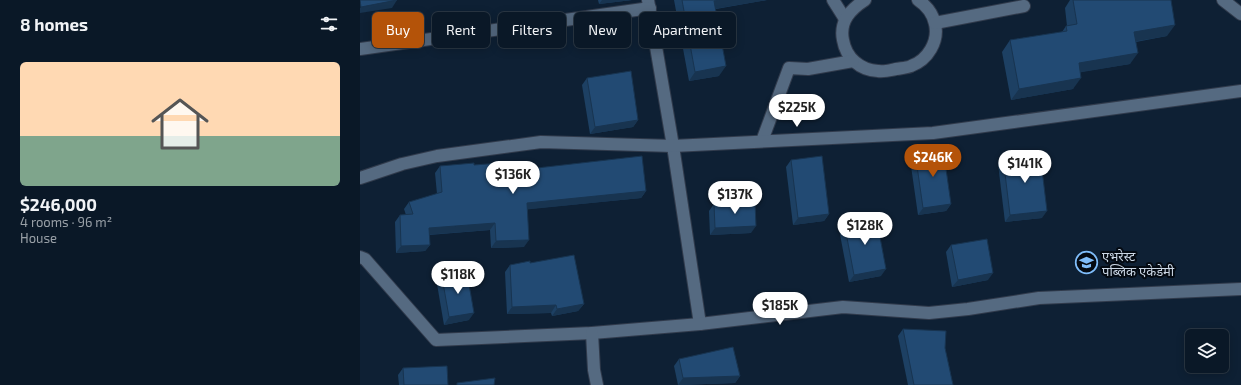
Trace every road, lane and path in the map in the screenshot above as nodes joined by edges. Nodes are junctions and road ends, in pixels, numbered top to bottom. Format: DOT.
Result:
graph roads {
  1 [pos="833,0"];
  2 [pos="865,0"];
  3 [pos="918,0"];
  4 [pos="1223,0"];
  5 [pos="649,4"];
  6 [pos="1024,6"];
  7 [pos="1241,14"];
  8 [pos="845,20"];
  9 [pos="935,23"];
  10 [pos="360,49"];
  11 [pos="853,61"];
  12 [pos="1241,90"];
  13 [pos="762,142"];
  14 [pos="673,146"];
  15 [pos="360,178"];
  16 [pos="360,257"];
  17 [pos="1241,289"];
  18 [pos="700,324"];
  19 [pos="592,333"];
  20 [pos="598,385"];
  1 -- 8 [label="street"];
  2 -- 8 [label="street"];
  3 -- 9 [label="street"];
  4 -- 7 [label="street"];
  5 -- 10 [label="street"];
  5 -- 14 [label="street"];
  6 -- 9 [label="street"];
  8 -- 11 [label="street"];
  9 -- 11 [label="street"];
  11 -- 13 [label="street"];
  12 -- 13 [label="street"];
  13 -- 14 [label="street"];
  14 -- 15 [label="street"];
  14 -- 18 [label="street"];
  16 -- 19 [label="street"];
  17 -- 18 [label="street"];
  18 -- 19 [label="street"];
  19 -- 20 [label="street"];
}
